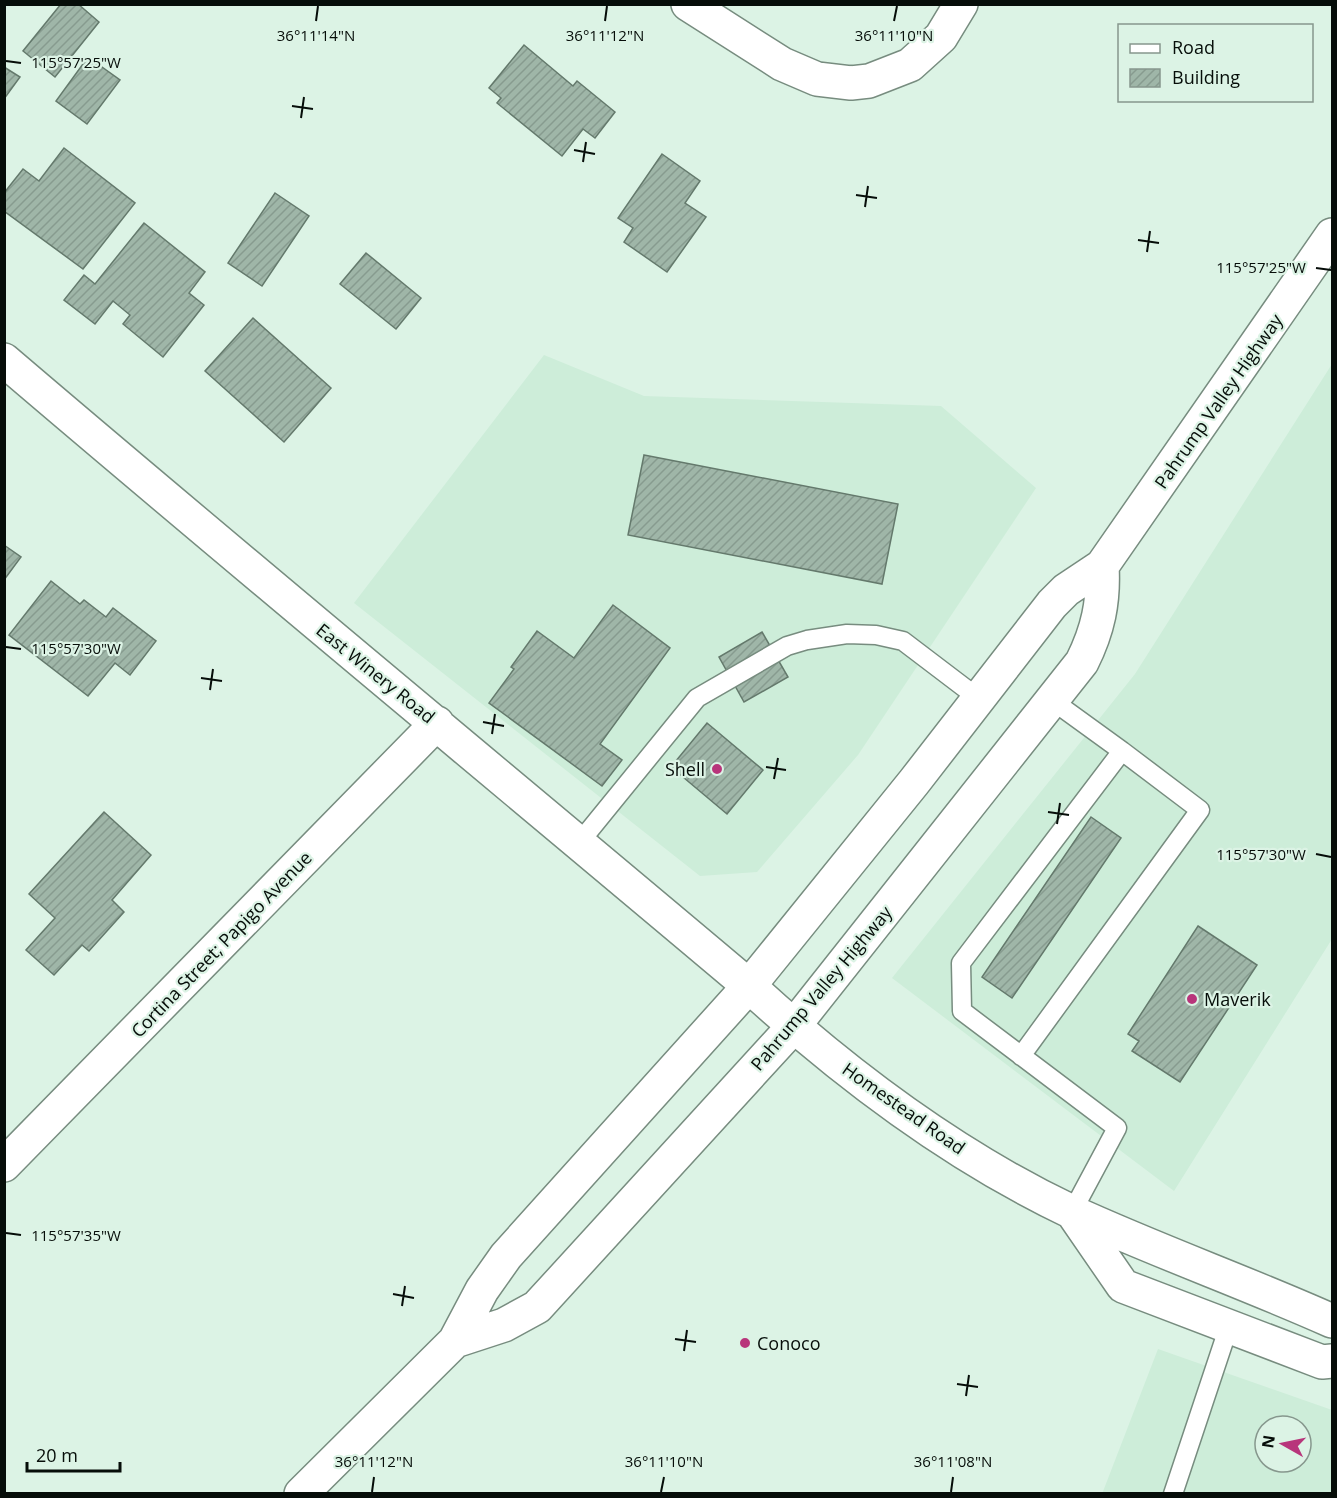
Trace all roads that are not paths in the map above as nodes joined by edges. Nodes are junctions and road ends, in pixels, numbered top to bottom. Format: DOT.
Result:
graph roads {
  1 [pos="688,4"];
  2 [pos="961,4"];
  3 [pos="1332,235"];
  4 [pos="4,360"];
  5 [pos="1102,566"];
  6 [pos="978,698"];
  7 [pos="1053,701"];
  8 [pos="437,723"];
  9 [pos="1122,751"];
  10 [pos="579,843"];
  11 [pos="749,986"];
  12 [pos="793,1027"];
  13 [pos="1021,1056"];
  14 [pos="4,1165"];
  15 [pos="1072,1212"];
  16 [pos="1332,1321"];
  17 [pos="1229,1326"];
  18 [pos="1332,1334"];
  19 [pos="455,1341"];
  20 [pos="1332,1361"];
  21 [pos="301,1494"];
  22 [pos="1173,1494"];
  1 -- 2 [label="main road"];
  3 -- 5 [label="main road, Pahrump Valley Highway"];
  4 -- 8 [label="main road, East Winery Road"];
  5 -- 6 [label="main road, Pahrump Valley Highway"];
  5 -- 7 [label="main road, Pahrump Valley Highway"];
  6 -- 10 [label="lane"];
  6 -- 11 [label="main road, Pahrump Valley Highway"];
  7 -- 9 [label="lane"];
  7 -- 12 [label="main road, Pahrump Valley Highway"];
  8 -- 10 [label="main road, East Winery Road"];
  8 -- 14 [label="main road, Cortina Street; Papigo Avenue"];
  9 -- 13 [label="lane"];
  9 -- 13 [label="lane"];
  10 -- 11 [label="main road, East Winery Road"];
  11 -- 12 [label="main road, Homestead Road"];
  11 -- 19 [label="main road, Pahrump Valley Highway"];
  12 -- 15 [label="main road, Homestead Road"];
  12 -- 19 [label="main road, Pahrump Valley Highway"];
  13 -- 15 [label="lane"];
  15 -- 16 [label="main road, Homestead Road"];
  15 -- 17 [label="main road, Homestead Road"];
  17 -- 18 [label="main road"];
  17 -- 20 [label="main road, Homestead Road"];
  17 -- 22 [label="lane"];
  19 -- 21 [label="main road, Pahrump Valley Highway"];
}
